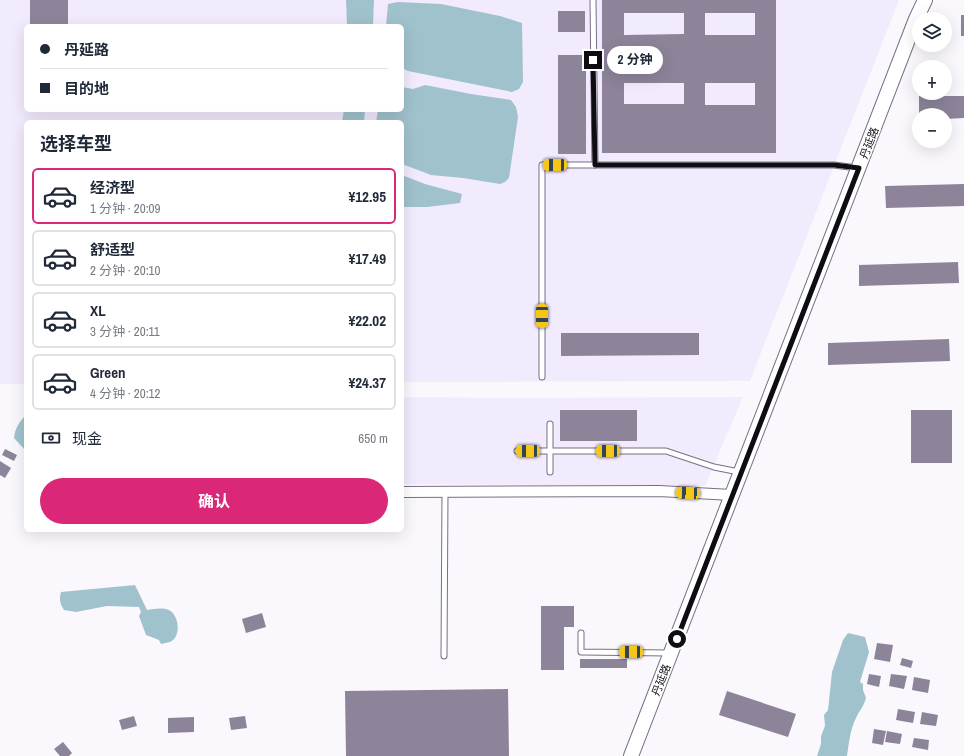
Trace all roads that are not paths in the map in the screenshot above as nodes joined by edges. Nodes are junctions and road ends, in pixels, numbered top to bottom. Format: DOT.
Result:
graph roads {
  1 [pos="593,0"];
  2 [pos="925,0"];
  3 [pos="595,165"];
  4 [pos="859,168"];
  5 [pos="542,377"];
  6 [pos="550,424"];
  7 [pos="517,451"];
  8 [pos="550,451"];
  9 [pos="550,472"];
  10 [pos="741,473"];
  11 [pos="404,492"];
  12 [pos="446,492"];
  13 [pos="732,495"];
  14 [pos="581,632"];
  15 [pos="671,654"];
  16 [pos="444,656"];
  17 [pos="631,756"];
  1 -- 3 [label="lane"];
  2 -- 4 [label="main road, 丹延路"];
  3 -- 4 [label="lane"];
  3 -- 5 [label="lane"];
  4 -- 10 [label="main road, 丹延路"];
  6 -- 8 [label="lane"];
  7 -- 8 [label="lane"];
  8 -- 9 [label="lane"];
  8 -- 10 [label="lane"];
  10 -- 13 [label="main road, 丹延路"];
  11 -- 12 [label="street"];
  12 -- 13 [label="street"];
  12 -- 16 [label="lane"];
  13 -- 15 [label="main road, 丹延路"];
  14 -- 15 [label="lane"];
  15 -- 17 [label="main road, 丹延路"];
}
